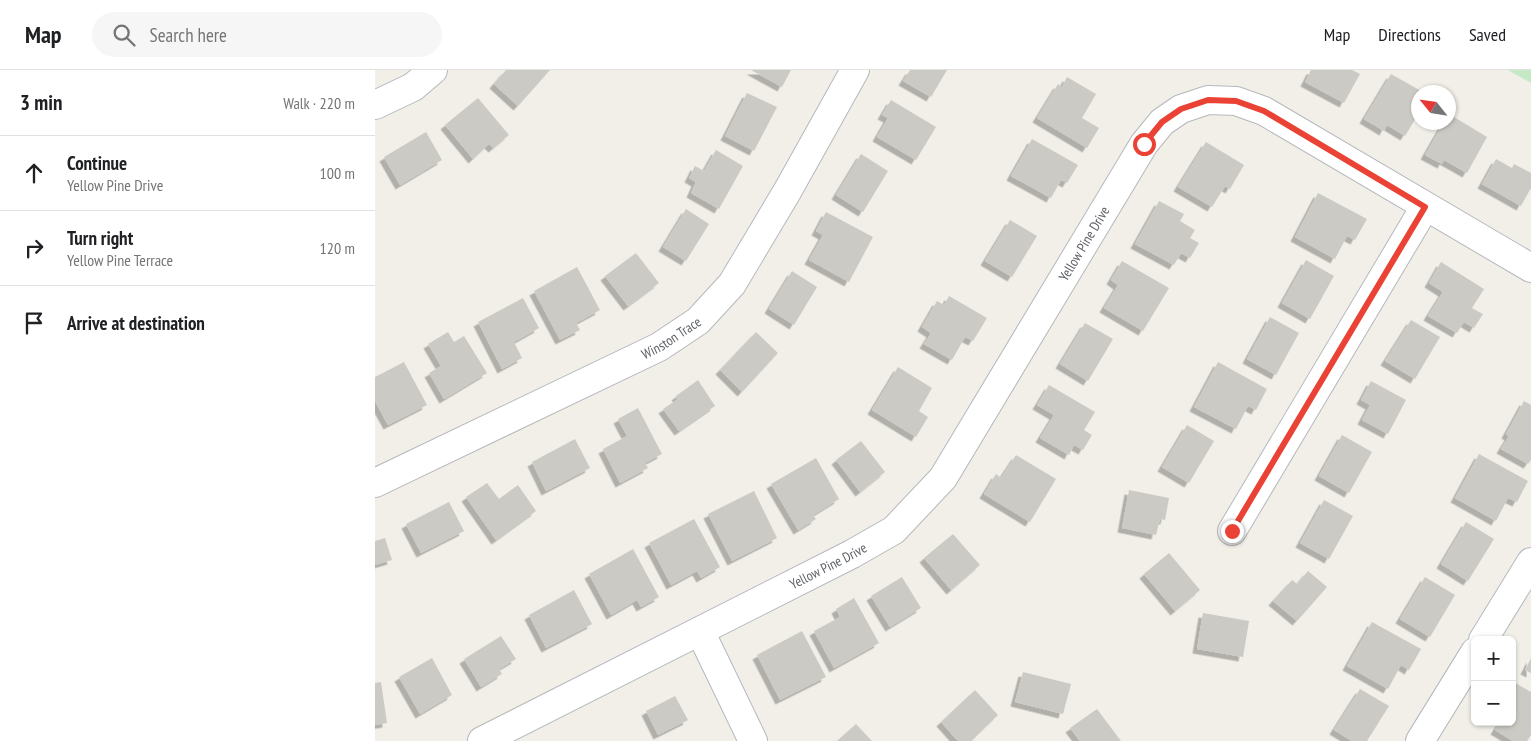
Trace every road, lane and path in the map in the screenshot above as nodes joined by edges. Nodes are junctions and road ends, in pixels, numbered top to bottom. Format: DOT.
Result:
graph roads {
  1 [pos="433,70"];
  2 [pos="855,70"];
  3 [pos="375,105"];
  4 [pos="1425,207"];
  5 [pos="1531,268"];
  6 [pos="375,483"];
  7 [pos="1232,531"];
  8 [pos="1531,562"];
  9 [pos="700,631"];
  10 [pos="1485,636"];
  11 [pos="1471,658"];
  12 [pos="482,741"];
  13 [pos="753,741"];
  14 [pos="1419,741"];
  1 -- 3 [label="street"];
  2 -- 6 [label="street, Winston Trace"];
  4 -- 5 [label="street, Yellow Pine Drive"];
  4 -- 7 [label="street"];
  4 -- 9 [label="street, Yellow Pine Drive"];
  8 -- 10 [label="street"];
  9 -- 12 [label="street, Yellow Pine Drive"];
  9 -- 13 [label="street"];
  11 -- 14 [label="street"];
}
